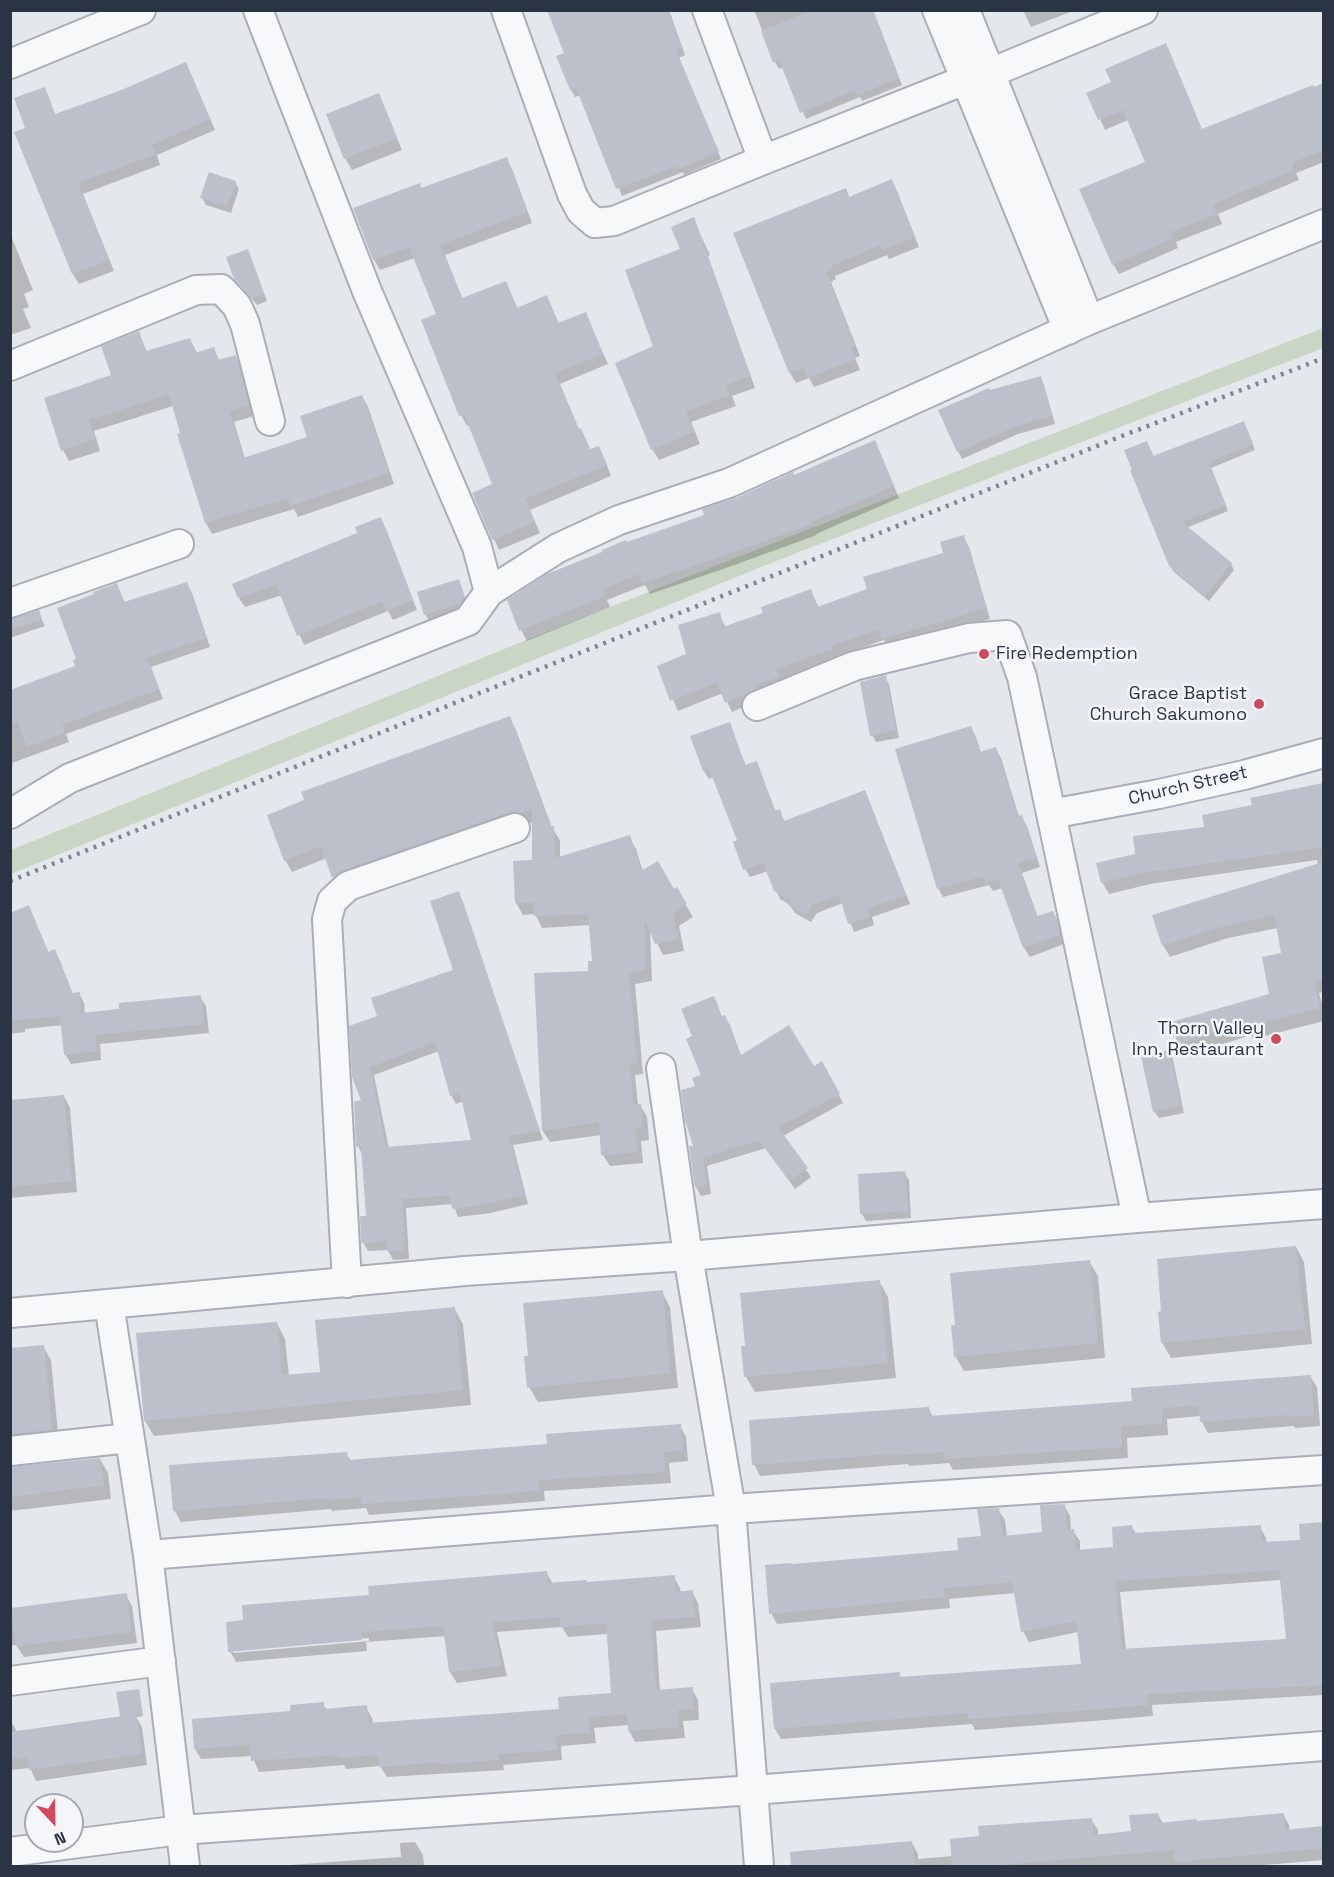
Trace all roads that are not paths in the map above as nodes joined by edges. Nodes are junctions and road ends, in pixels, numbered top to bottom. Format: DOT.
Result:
graph roads {
  1 [pos="141,10"];
  2 [pos="258,10"];
  3 [pos="506,10"];
  4 [pos="707,10"];
  5 [pos="937,10"];
  6 [pos="965,10"];
  7 [pos="1143,10"];
  8 [pos="10,64"];
  9 [pos="977,77"];
  10 [pos="763,160"];
  11 [pos="1323,224"];
  12 [pos="1078,325"];
  13 [pos="10,366"];
  14 [pos="270,421"];
  15 [pos="180,544"];
  16 [pos="489,592"];
  17 [pos="10,603"];
  18 [pos="757,706"];
  19 [pos="1323,753"];
  20 [pos="10,814"];
  21 [pos="1051,814"];
  22 [pos="515,828"];
  23 [pos="661,1068"];
  24 [pos="1323,1204"];
  25 [pos="1137,1218"];
  26 [pos="688,1256"];
  27 [pos="346,1283"];
  28 [pos="109,1304"];
  29 [pos="10,1313"];
  30 [pos="129,1438"];
  31 [pos="10,1451"];
  32 [pos="1323,1470"];
  33 [pos="731,1509"];
  34 [pos="148,1555"];
  35 [pos="161,1661"];
  36 [pos="10,1682"];
  37 [pos="1323,1746"];
  38 [pos="753,1790"];
  39 [pos="180,1830"];
  40 [pos="10,1852"];
  41 [pos="185,1866"];
  42 [pos="759,1866"];
  1 -- 8 [label="street"];
  2 -- 16 [label="street"];
  3 -- 10 [label="street"];
  4 -- 10 [label="street"];
  5 -- 9 [label="street"];
  6 -- 9 [label="street"];
  7 -- 9 [label="street"];
  9 -- 10 [label="street"];
  9 -- 12 [label="street"];
  11 -- 12 [label="street"];
  12 -- 16 [label="street"];
  13 -- 14 [label="street"];
  15 -- 17 [label="street"];
  16 -- 20 [label="street"];
  18 -- 21 [label="street"];
  19 -- 21 [label="street, Church Street"];
  21 -- 25 [label="street"];
  22 -- 27 [label="street"];
  23 -- 26 [label="street"];
  24 -- 25 [label="street"];
  25 -- 26 [label="street"];
  26 -- 27 [label="street"];
  26 -- 33 [label="street"];
  27 -- 28 [label="street"];
  28 -- 29 [label="street"];
  28 -- 30 [label="street"];
  30 -- 31 [label="street"];
  30 -- 34 [label="street"];
  32 -- 33 [label="street"];
  33 -- 34 [label="street"];
  33 -- 38 [label="street"];
  34 -- 35 [label="street"];
  35 -- 36 [label="street"];
  35 -- 39 [label="street"];
  37 -- 38 [label="street"];
  38 -- 39 [label="street"];
  38 -- 42 [label="street"];
  39 -- 40 [label="street"];
  39 -- 41 [label="street"];
}
